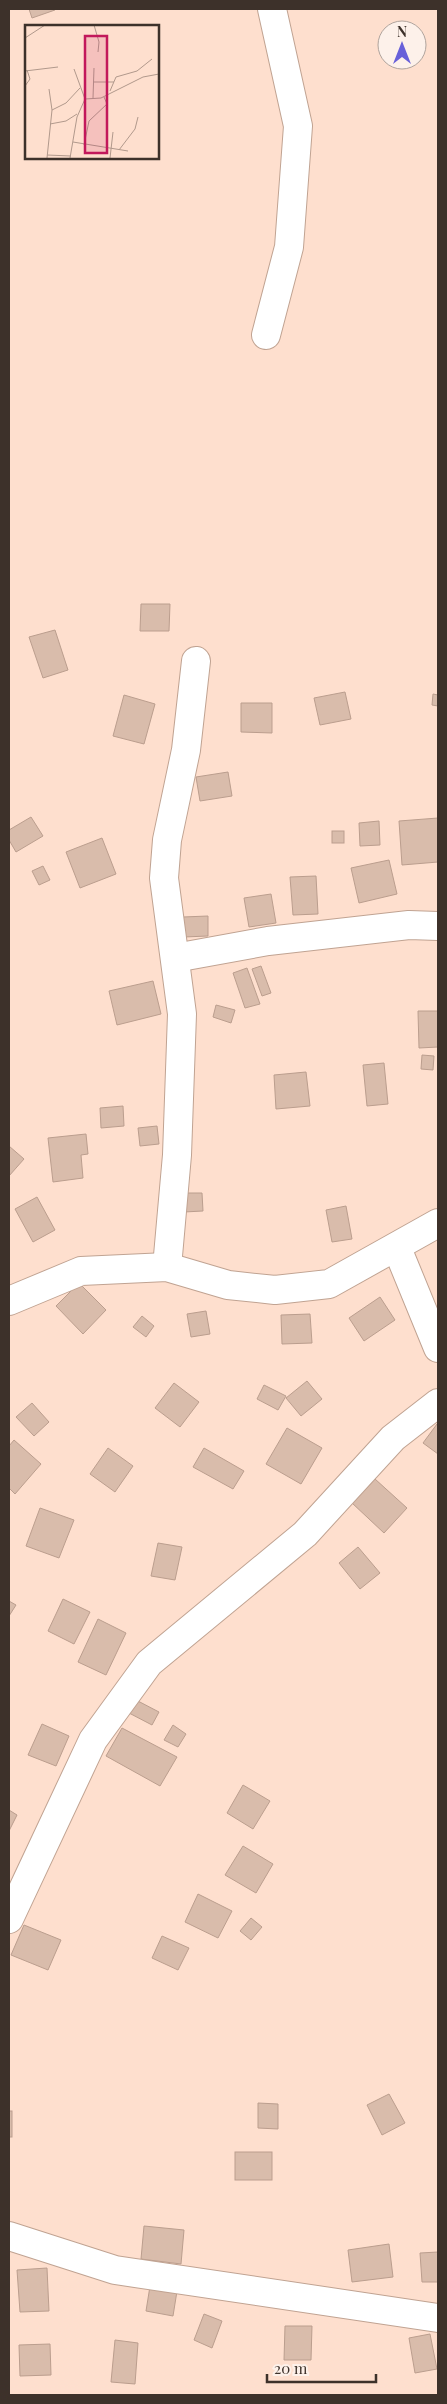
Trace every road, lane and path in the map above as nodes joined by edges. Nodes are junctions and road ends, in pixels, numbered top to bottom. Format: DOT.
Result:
graph roads {
  1 [pos="272,9"];
  2 [pos="266,335"];
  3 [pos="196,661"];
  4 [pos="438,926"];
  5 [pos="175,958"];
  6 [pos="438,1223"];
  7 [pos="396,1248"];
  8 [pos="167,1267"];
  9 [pos="9,1301"];
  10 [pos="438,1348"];
  11 [pos="438,1403"];
  12 [pos="9,1919"];
  13 [pos="9,2236"];
  14 [pos="438,2318"];
  1 -- 2 [label="street"];
  3 -- 5 [label="street"];
  4 -- 5 [label="street"];
  5 -- 8 [label="street"];
  6 -- 7 [label="street"];
  7 -- 8 [label="street"];
  7 -- 10 [label="street"];
  8 -- 9 [label="street"];
  11 -- 12 [label="street"];
  13 -- 14 [label="street"];
}
